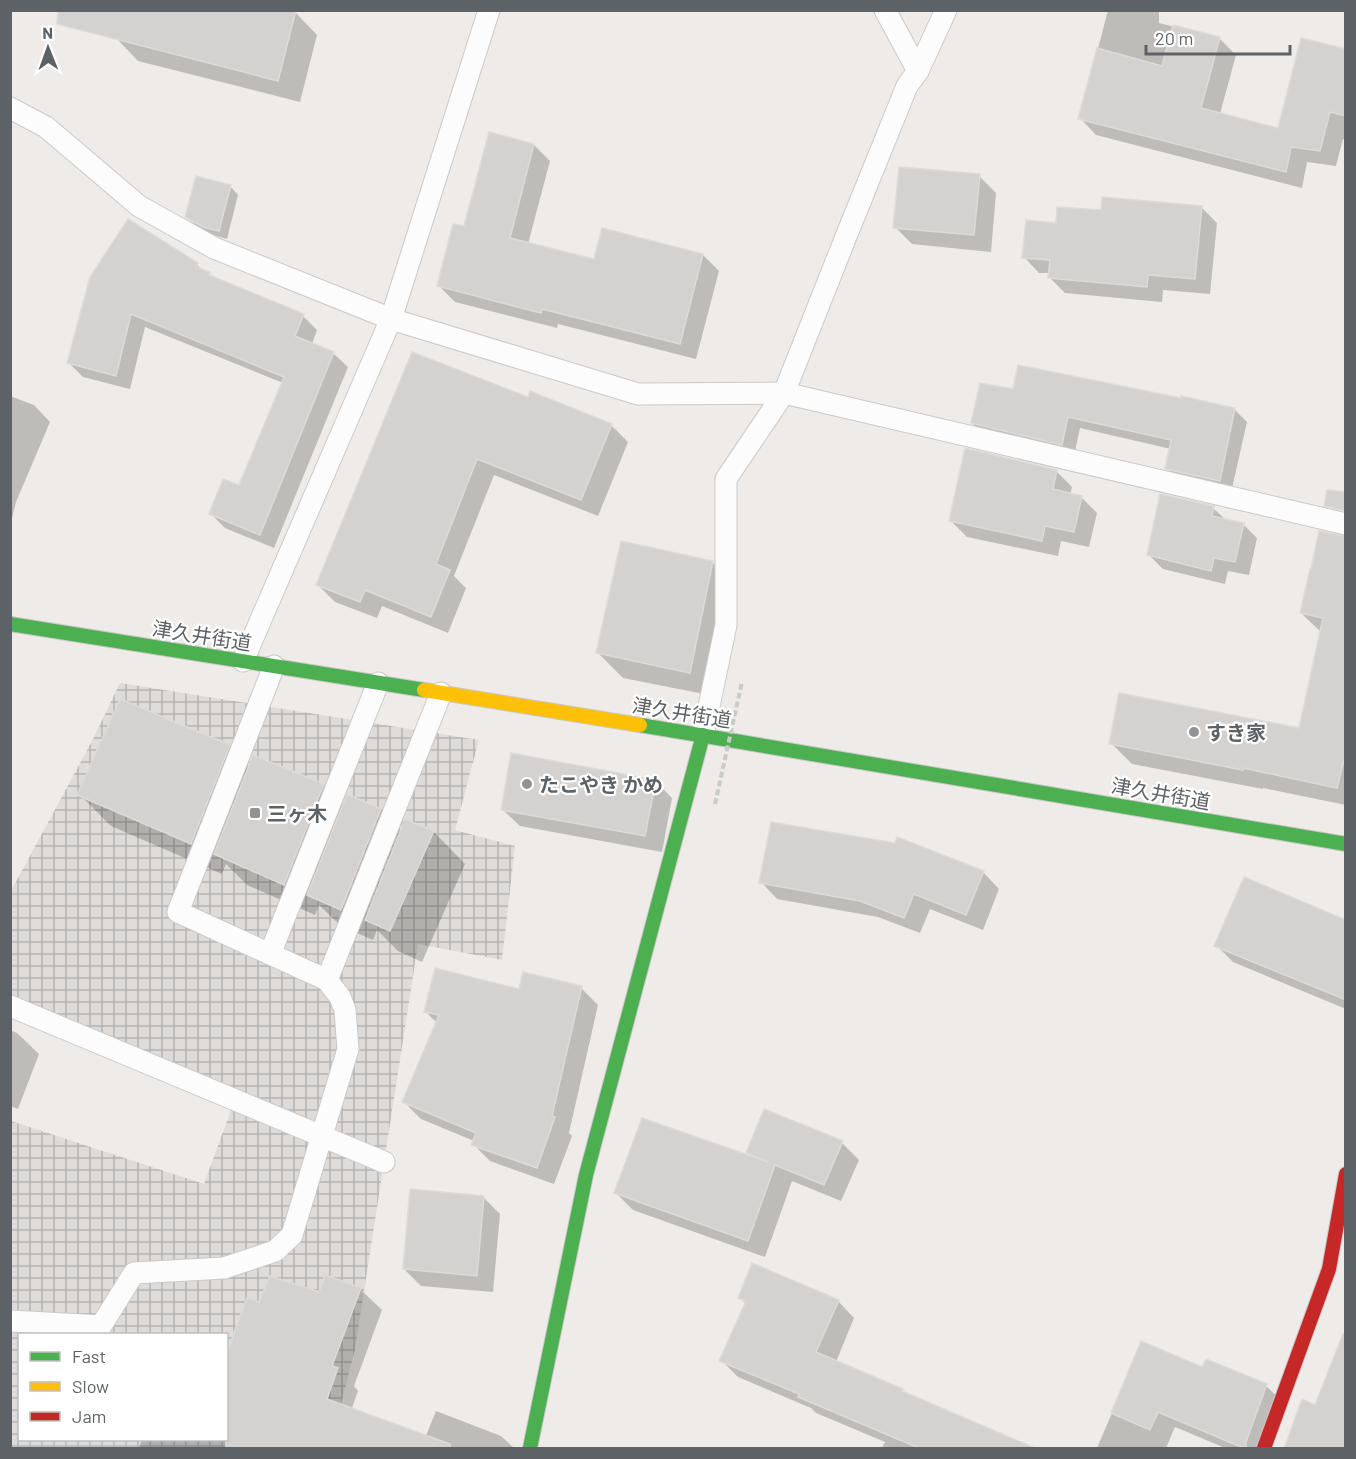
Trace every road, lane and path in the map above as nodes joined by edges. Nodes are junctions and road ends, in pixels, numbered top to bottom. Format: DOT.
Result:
graph roads {
  1 [pos="489,10"];
  2 [pos="885,10"];
  3 [pos="946,10"];
  4 [pos="918,71"];
  5 [pos="10,108"];
  6 [pos="391,319"];
  7 [pos="784,393"];
  8 [pos="1346,524"];
  9 [pos="10,624"];
  10 [pos="243,661"];
  11 [pos="274,666"];
  12 [pos="742,682"];
  13 [pos="378,683"];
  14 [pos="441,693"];
  15 [pos="703,735"];
  16 [pos="715,804"];
  17 [pos="1346,844"];
  18 [pos="270,954"];
  19 [pos="327,980"];
  20 [pos="10,1006"];
  21 [pos="322,1137"];
  22 [pos="384,1162"];
  23 [pos="1346,1174"];
  24 [pos="10,1321"];
  25 [pos="530,1449"];
  26 [pos="1264,1449"];
  1 -- 6 [label="lane"];
  2 -- 4 [label="lane"];
  3 -- 4 [label="lane"];
  4 -- 7 [label="lane"];
  5 -- 6 [label="lane"];
  6 -- 7 [label="lane"];
  6 -- 10 [label="lane"];
  7 -- 8 [label="lane"];
  7 -- 15 [label="lane"];
  9 -- 10 [label="main road, 津久井街道"];
  10 -- 11 [label="main road, 津久井街道"];
  11 -- 13 [label="main road, 津久井街道"];
  11 -- 18 [label="lane"];
  12 -- 16 [label="path, bridge"];
  13 -- 14 [label="main road, 津久井街道"];
  13 -- 18 [label="lane"];
  14 -- 15 [label="main road, 津久井街道"];
  14 -- 19 [label="lane"];
  15 -- 17 [label="main road, 津久井街道"];
  15 -- 25 [label="main road"];
  18 -- 19 [label="lane"];
  19 -- 21 [label="lane"];
  20 -- 21 [label="lane"];
  21 -- 22 [label="lane"];
  21 -- 24 [label="lane"];
  23 -- 26 [label="main road"];
}
